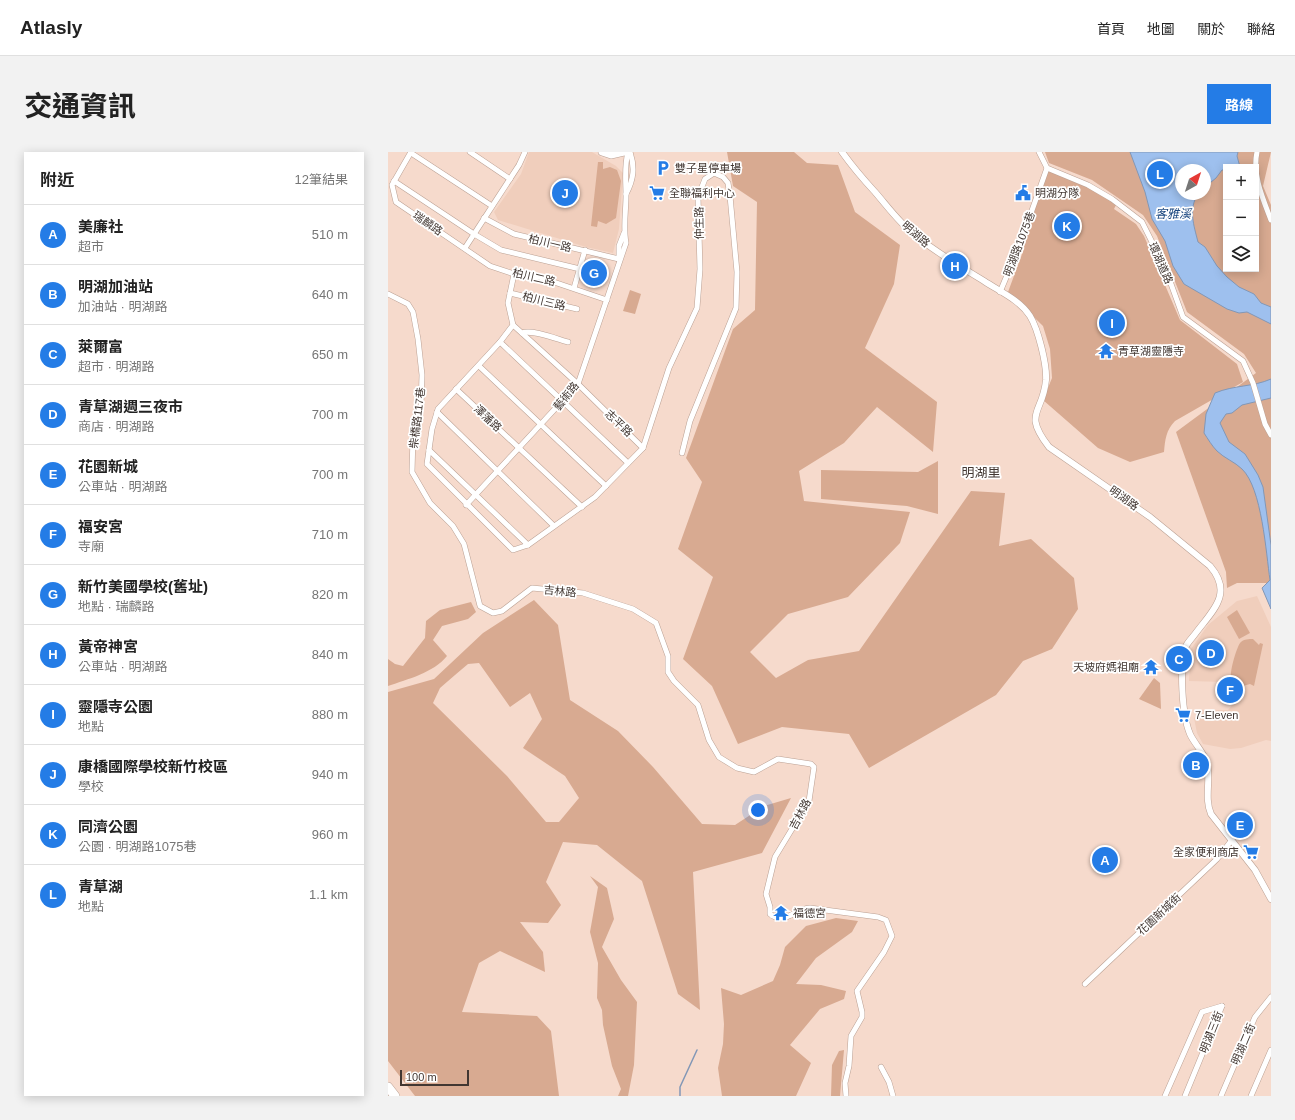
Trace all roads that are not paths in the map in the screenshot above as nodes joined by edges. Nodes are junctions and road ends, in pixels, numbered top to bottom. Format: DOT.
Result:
graph roads {
  1 [pos="411,152"];
  2 [pos="470,152"];
  3 [pos="525,152"];
  4 [pos="602,152"];
  5 [pos="624,152"];
  6 [pos="629,152"];
  7 [pos="842,152"];
  8 [pos="1039,152"];
  9 [pos="1047,168"];
  10 [pos="510,179"];
  11 [pos="394,181"];
  12 [pos="1259,184"];
  13 [pos="626,194"];
  14 [pos="492,206"];
  15 [pos="484,218"];
  16 [pos="1271,220"];
  17 [pos="474,234"];
  18 [pos="465,248"];
  19 [pos="585,250"];
  20 [pos="619,259"];
  21 [pos="580,269"];
  22 [pos="514,274"];
  23 [pos="574,288"];
  24 [pos="1000,292"];
  25 [pos="510,293"];
  26 [pos="388,294"];
  27 [pos="606,300"];
  28 [pos="577,309"];
  29 [pos="512,325"];
  30 [pos="522,333"];
  31 [pos="500,342"];
  32 [pos="568,342"];
  33 [pos="479,366"];
  34 [pos="578,384"];
  35 [pos="456,389"];
  36 [pos="562,401"];
  37 [pos="437,412"];
  38 [pos="541,424"];
  39 [pos="1271,435"];
  40 [pos="519,448"];
  41 [pos="643,448"];
  42 [pos="429,450"];
  43 [pos="682,454"];
  44 [pos="628,463"];
  45 [pos="498,472"];
  46 [pos="606,486"];
  47 [pos="476,494"];
  48 [pos="466,505"];
  49 [pos="582,507"];
  50 [pos="554,526"];
  51 [pos="528,544"];
  52 [pos="483,608"];
  53 [pos="1231,841"];
  54 [pos="1271,899"];
  55 [pos="1085,984"];
  56 [pos="1271,996"];
  57 [pos="1271,1050"];
  58 [pos="881,1067"];
  59 [pos="388,1087"];
  60 [pos="395,1096"];
  61 [pos="846,1096"];
  62 [pos="893,1096"];
  63 [pos="1165,1096"];
  64 [pos="1185,1096"];
  65 [pos="1221,1096"];
  66 [pos="1251,1096"];
  1 -- 11 [label="street"];
  1 -- 14 [label="street"];
  2 -- 10 [label="street"];
  3 -- 10 [label="street"];
  4 -- 5 [label="main road"];
  6 -- 13 [label="street, 藝術路"];
  6 -- 13 [label="street, 藝術路"];
  7 -- 24 [label="street, 明湖路"];
  8 -- 9 [label="street"];
  9 -- 24 [label="street, 明湖路1075巷"];
  9 -- 39 [label="street, 環湖道路"];
  10 -- 14 [label="street"];
  11 -- 17 [label="street, 瑞麟路"];
  11 -- 18 [label="street, 瑞麟路"];
  12 -- 16 [label="street"];
  13 -- 20 [label="street, 藝術路"];
  14 -- 15 [label="street"];
  15 -- 17 [label="street"];
  15 -- 19 [label="street, 柏川一路"];
  17 -- 18 [label="street"];
  17 -- 21 [label="street, 瑞麟路"];
  18 -- 22 [label="street, 柏川二路"];
  19 -- 20 [label="street, 柏川一路"];
  19 -- 21 [label="street"];
  20 -- 27 [label="street, 藝術路"];
  21 -- 23 [label="street"];
  22 -- 23 [label="street, 柏川二路"];
  22 -- 25 [label="street, 柏川三路"];
  23 -- 27 [label="street, 柏川二路"];
  24 -- 53 [label="street, 明湖路"];
  25 -- 28 [label="street, 柏川三路"];
  25 -- 29 [label="street, 柏川三路"];
  26 -- 52 [label="street, 柴橋路117巷"];
  27 -- 34 [label="street, 藝術路"];
  29 -- 30 [label="street"];
  29 -- 31 [label="street"];
  30 -- 32 [label="street"];
  30 -- 34 [label="street"];
  31 -- 33 [label="street"];
  31 -- 36 [label="street"];
  33 -- 35 [label="street"];
  33 -- 38 [label="street"];
  34 -- 36 [label="street, 藝術路"];
  34 -- 41 [label="street, 志平路"];
  35 -- 37 [label="street"];
  35 -- 40 [label="street, 澤藩路"];
  36 -- 38 [label="street, 藝術路"];
  36 -- 44 [label="street, 志平路"];
  37 -- 42 [label="street"];
  37 -- 45 [label="street"];
  38 -- 40 [label="street, 藝術路"];
  38 -- 46 [label="street"];
  40 -- 45 [label="street, 藝術路"];
  40 -- 49 [label="street"];
  41 -- 43 [label="street, 仲生路"];
  41 -- 44 [label="street"];
  42 -- 47 [label="street"];
  42 -- 48 [label="street"];
  44 -- 46 [label="street"];
  45 -- 47 [label="street, 藝術路"];
  45 -- 50 [label="street"];
  46 -- 49 [label="street"];
  47 -- 48 [label="street, 藝術路"];
  47 -- 51 [label="street"];
  48 -- 51 [label="street"];
  49 -- 50 [label="street"];
  50 -- 51 [label="street"];
  52 -- 61 [label="street, 吉林路"];
  53 -- 54 [label="street, 明湖路"];
  53 -- 55 [label="street, 花園新城街"];
  56 -- 65 [label="street, 明湖二街"];
  57 -- 66 [label="street"];
  58 -- 62 [label="street"];
  59 -- 60 [label="highway"];
  63 -- 64 [label="street, 明湖三街"];
}
